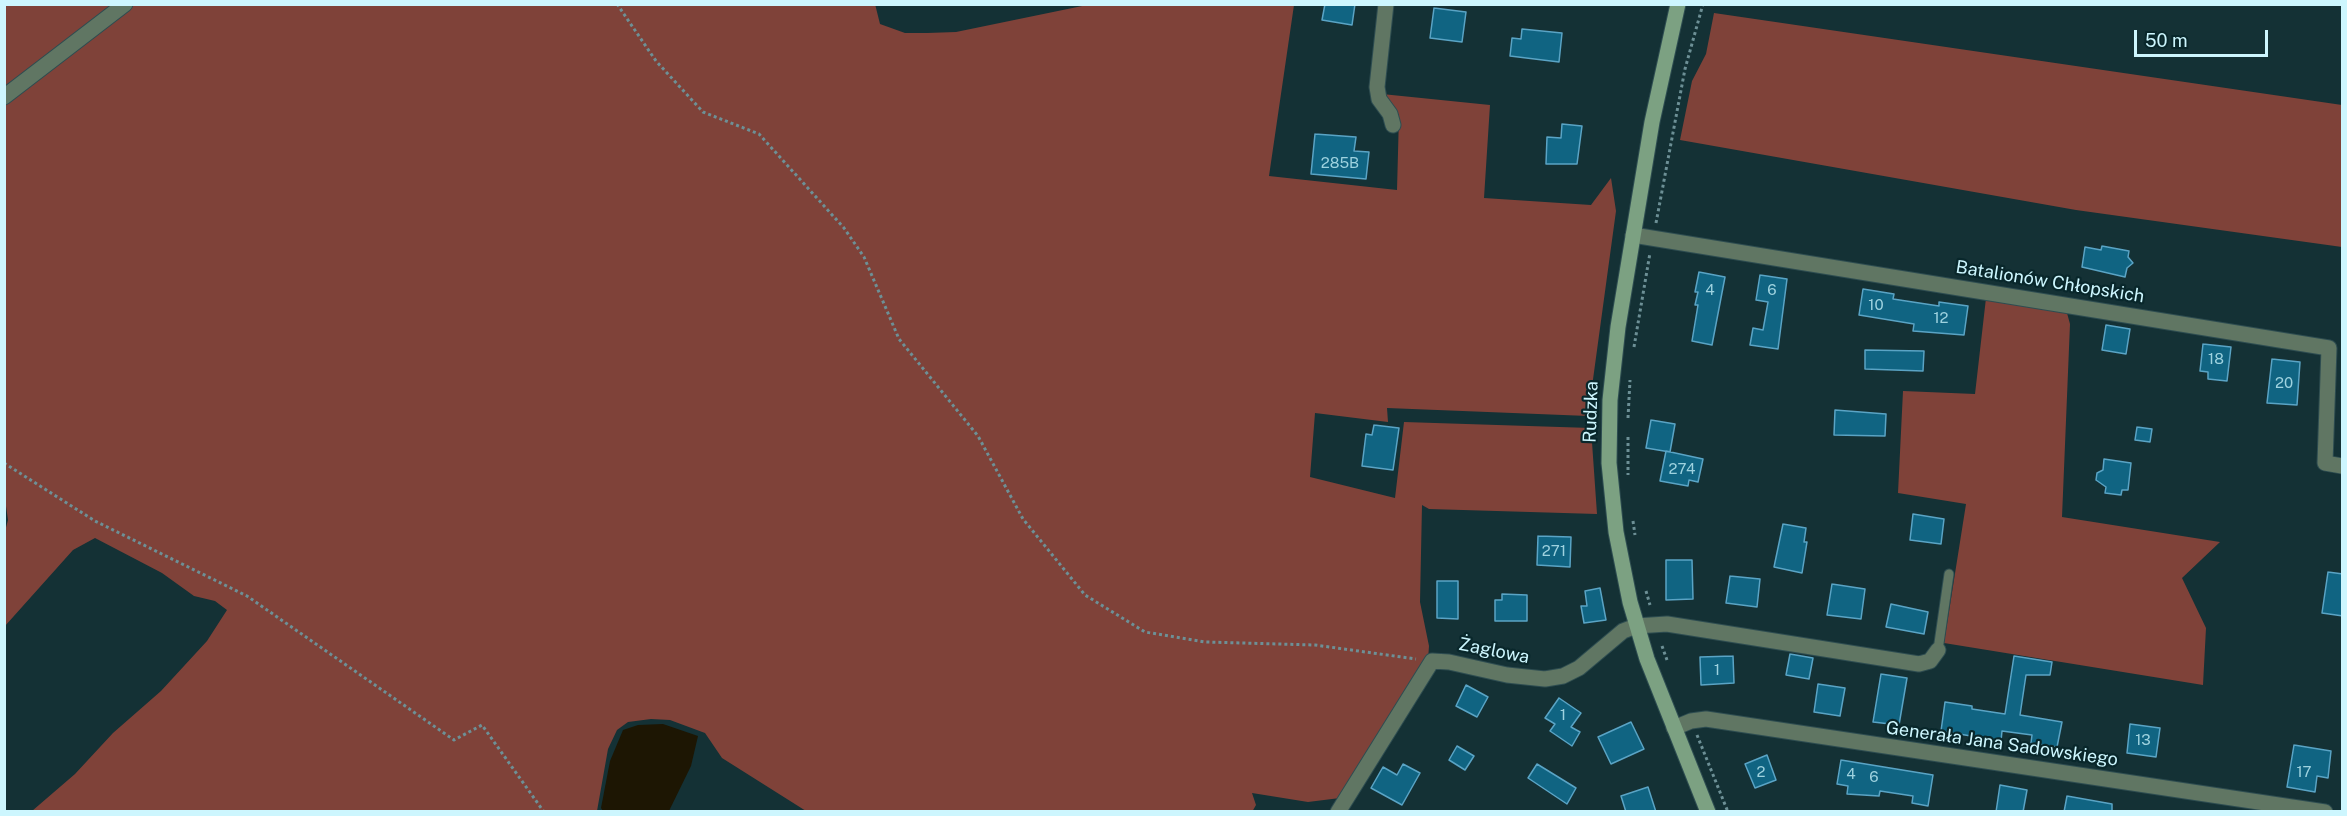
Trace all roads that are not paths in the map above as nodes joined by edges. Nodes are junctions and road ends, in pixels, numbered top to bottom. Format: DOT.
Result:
graph roads {
  1 [pos="124,4"];
  2 [pos="1386,4"];
  3 [pos="1678,4"];
  4 [pos="4,97"];
  5 [pos="1394,125"];
  6 [pos="1633,235"];
  7 [pos="2343,466"];
  8 [pos="1949,574"];
  9 [pos="1636,626"];
  10 [pos="1938,650"];
  11 [pos="1674,728"];
  12 [pos="1338,812"];
  13 [pos="1708,812"];
  14 [pos="2325,812"];
  1 -- 4 [label="street"];
  2 -- 5 [label="street"];
  3 -- 6 [label="main road, Rudzka"];
  6 -- 7 [label="street, Batalionów Chłopskich"];
  6 -- 9 [label="main road, Rudzka"];
  8 -- 10 [label="lane"];
  9 -- 10 [label="street"];
  9 -- 11 [label="main road, Rudzka"];
  9 -- 12 [label="street, Żaglowa"];
  11 -- 13 [label="main road, Rudzka"];
  11 -- 14 [label="street, Generała Jana Sadowskiego"];
}
